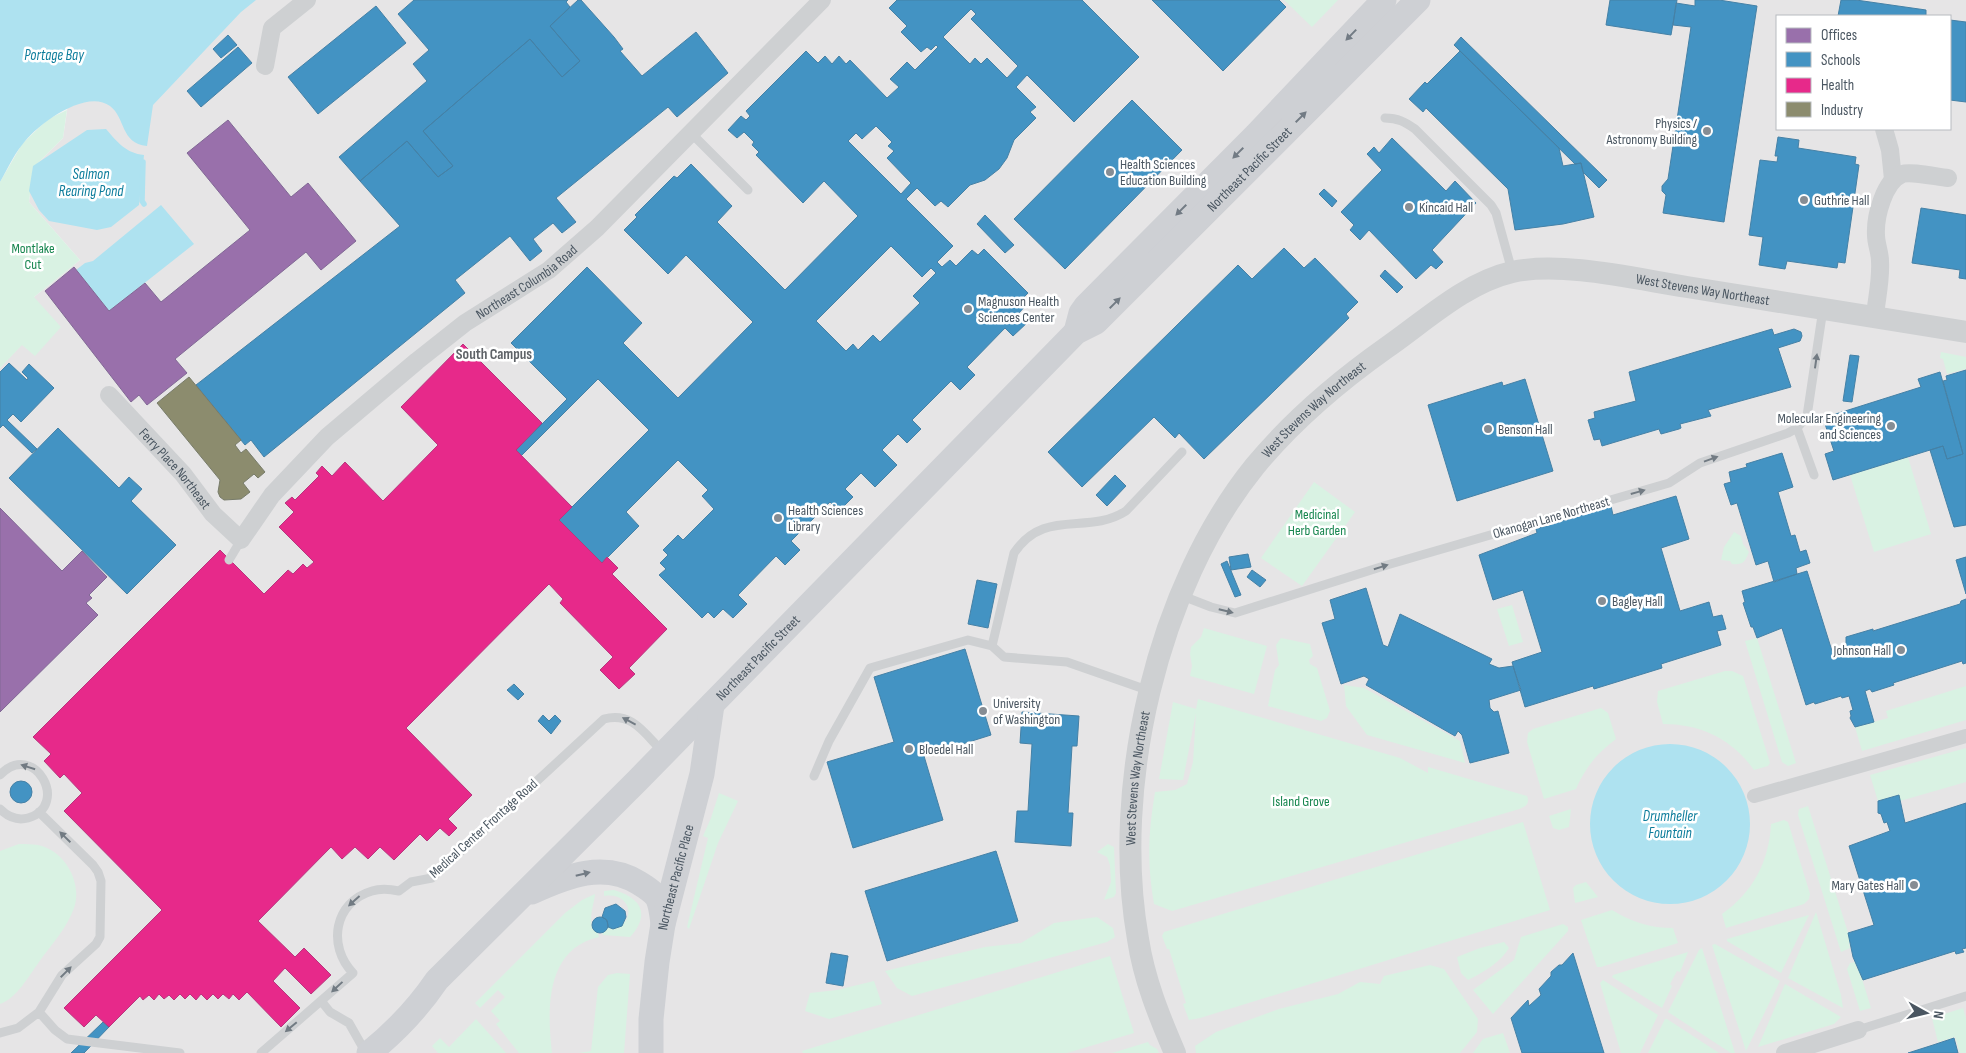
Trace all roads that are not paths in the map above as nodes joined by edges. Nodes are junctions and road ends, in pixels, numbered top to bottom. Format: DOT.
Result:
graph roads {
  1 [pos="307,0"];
  2 [pos="822,0"];
  3 [pos="1384,0"];
  4 [pos="1418,0"];
  5 [pos="265,66"];
  6 [pos="1386,118"];
  7 [pos="1884,130"];
  8 [pos="692,133"];
  9 [pos="1893,178"];
  10 [pos="1948,178"];
  11 [pos="748,190"];
  12 [pos="1512,272"];
  13 [pos="1823,309"];
  14 [pos="1875,312"];
  15 [pos="1076,332"];
  16 [pos="1966,332"];
  17 [pos="108,395"];
  18 [pos="1797,428"];
  19 [pos="1182,452"];
  20 [pos="1814,475"];
  21 [pos="241,540"];
  22 [pos="229,560"];
  23 [pos="1180,595"];
  24 [pos="992,646"];
  25 [pos="1150,692"];
  26 [pos="712,705"];
  27 [pos="1966,736"];
  28 [pos="664,753"];
  29 [pos="0,775"];
  30 [pos="814,776"];
  31 [pos="1754,796"];
  32 [pos="0,809"];
  33 [pos="39,812"];
  34 [pos="521,897"];
  35 [pos="664,924"];
  36 [pos="1966,996"];
  37 [pos="322,1002"];
  38 [pos="39,1012"];
  39 [pos="1858,1030"];
  40 [pos="0,1033"];
  41 [pos="180,1053"];
  42 [pos="261,1053"];
  43 [pos="366,1053"];
  44 [pos="651,1053"];
  45 [pos="1175,1053"];
  46 [pos="1784,1053"];
  1 -- 5 [label="street"];
  2 -- 8 [label="street, Northeast Columbia Road"];
  3 -- 15 [label="main road, Northeast Pacific Street, one-way"];
  15 -- 4 [label="main road, Northeast Pacific Street, one-way"];
  6 -- 12 [label="lane"];
  7 -- 9 [label="street"];
  8 -- 11 [label="lane"];
  8 -- 21 [label="street, Northeast Columbia Road"];
  9 -- 10 [label="street"];
  9 -- 14 [label="street"];
  12 -- 13 [label="street, West Stevens Way Northeast"];
  12 -- 23 [label="street, West Stevens Way Northeast"];
  13 -- 14 [label="street, West Stevens Way Northeast"];
  18 -- 13 [label="lane, one-way"];
  14 -- 16 [label="street, West Stevens Way Northeast"];
  15 -- 26 [label="main road, Northeast Pacific Street"];
  17 -- 21 [label="street, Ferry Place Northeast"];
  18 -- 20 [label="lane"];
  23 -- 18 [label="lane, Okanogan Lane Northeast, one-way"];
  19 -- 24 [label="lane"];
  21 -- 22 [label="lane, Northeast Columbia Road"];
  23 -- 25 [label="street, West Stevens Way Northeast"];
  24 -- 25 [label="lane"];
  24 -- 30 [label="lane"];
  25 -- 45 [label="street, West Stevens Way Northeast"];
  26 -- 28 [label="main road, Northeast Pacific Street"];
  26 -- 35 [label="main road, Northeast Pacific Place"];
  27 -- 31 [label="street"];
  28 -- 34 [label="main road, Northeast Pacific Street"];
  28 -- 37 [label="lane, Medical Center Frontage Road, one-way"];
  33 -- 29 [label="lane, one-way"];
  32 -- 33 [label="lane"];
  38 -- 33 [label="lane, one-way"];
  34 -- 35 [label="main road, one-way"];
  34 -- 43 [label="main road, Northeast Pacific Street"];
  35 -- 44 [label="main road, Northeast Pacific Place"];
  36 -- 39 [label="lane"];
  37 -- 42 [label="lane, one-way"];
  37 -- 43 [label="lane"];
  38 -- 40 [label="lane"];
  38 -- 41 [label="lane"];
  39 -- 46 [label="street"];
}
